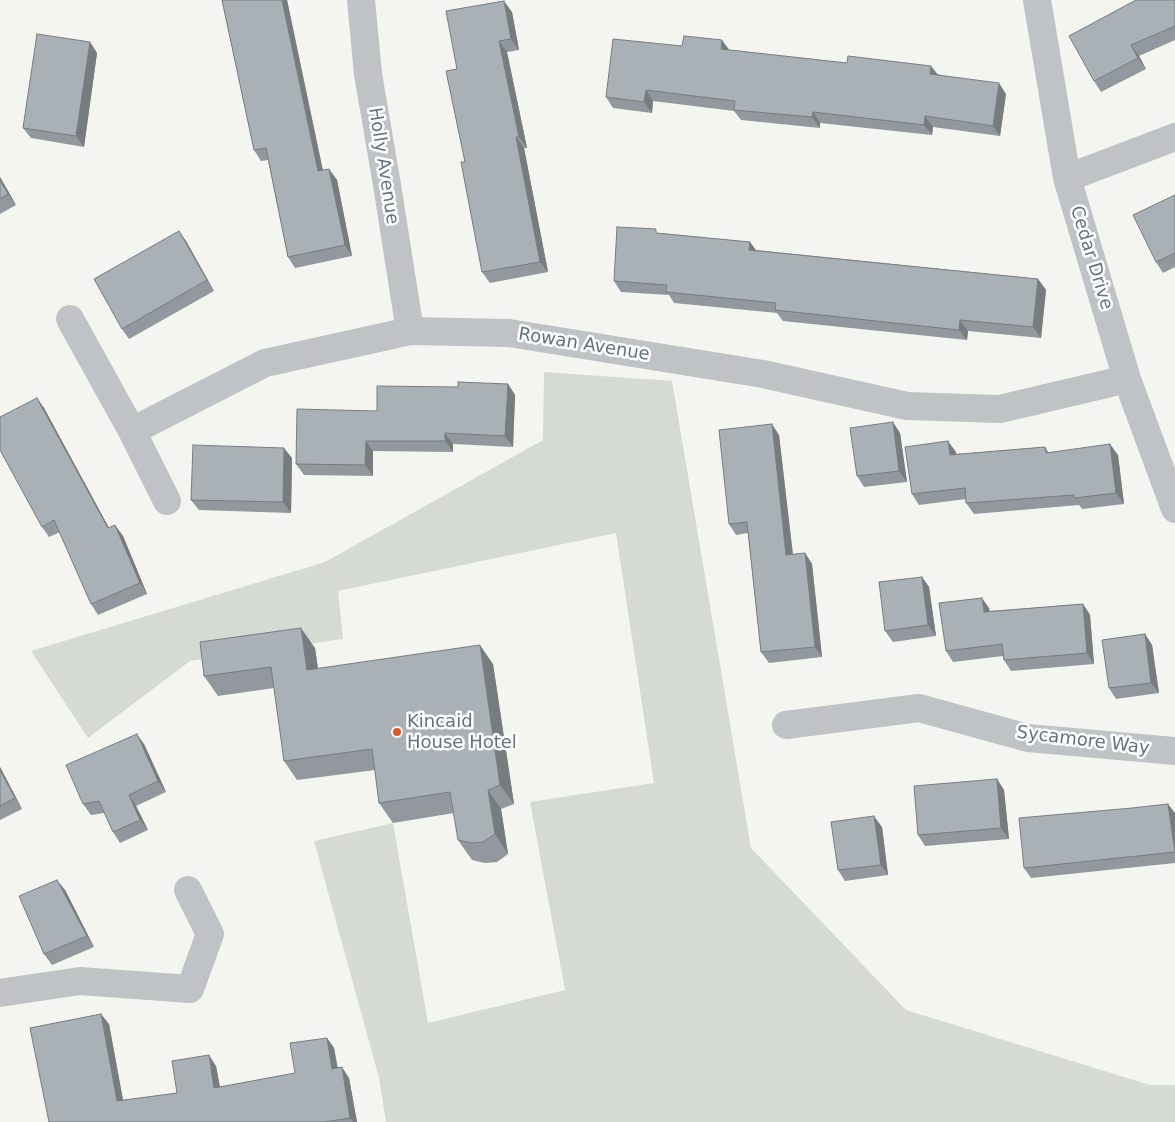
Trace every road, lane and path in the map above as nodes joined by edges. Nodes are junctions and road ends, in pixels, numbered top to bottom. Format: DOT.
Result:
graph roads {
  1 [pos="361,0"];
  2 [pos="1037,0"];
  3 [pos="1175,137"];
  4 [pos="1067,178"];
  5 [pos="70,318"];
  6 [pos="410,331"];
  7 [pos="1127,379"];
  8 [pos="132,431"];
  9 [pos="167,501"];
  10 [pos="1175,509"];
  11 [pos="786,725"];
  12 [pos="1175,751"];
  13 [pos="188,890"];
  14 [pos="0,992"];
  1 -- 6 [label="street, Holly Avenue"];
  2 -- 4 [label="street, Cedar Drive"];
  3 -- 4 [label="street"];
  4 -- 7 [label="street, Cedar Drive"];
  5 -- 8 [label="street"];
  6 -- 7 [label="street, Rowan Avenue"];
  6 -- 8 [label="street, Rowan Avenue"];
  7 -- 10 [label="street, Cedar Drive"];
  8 -- 9 [label="street"];
  11 -- 12 [label="street, Sycamore Way"];
  13 -- 14 [label="street"];
}
